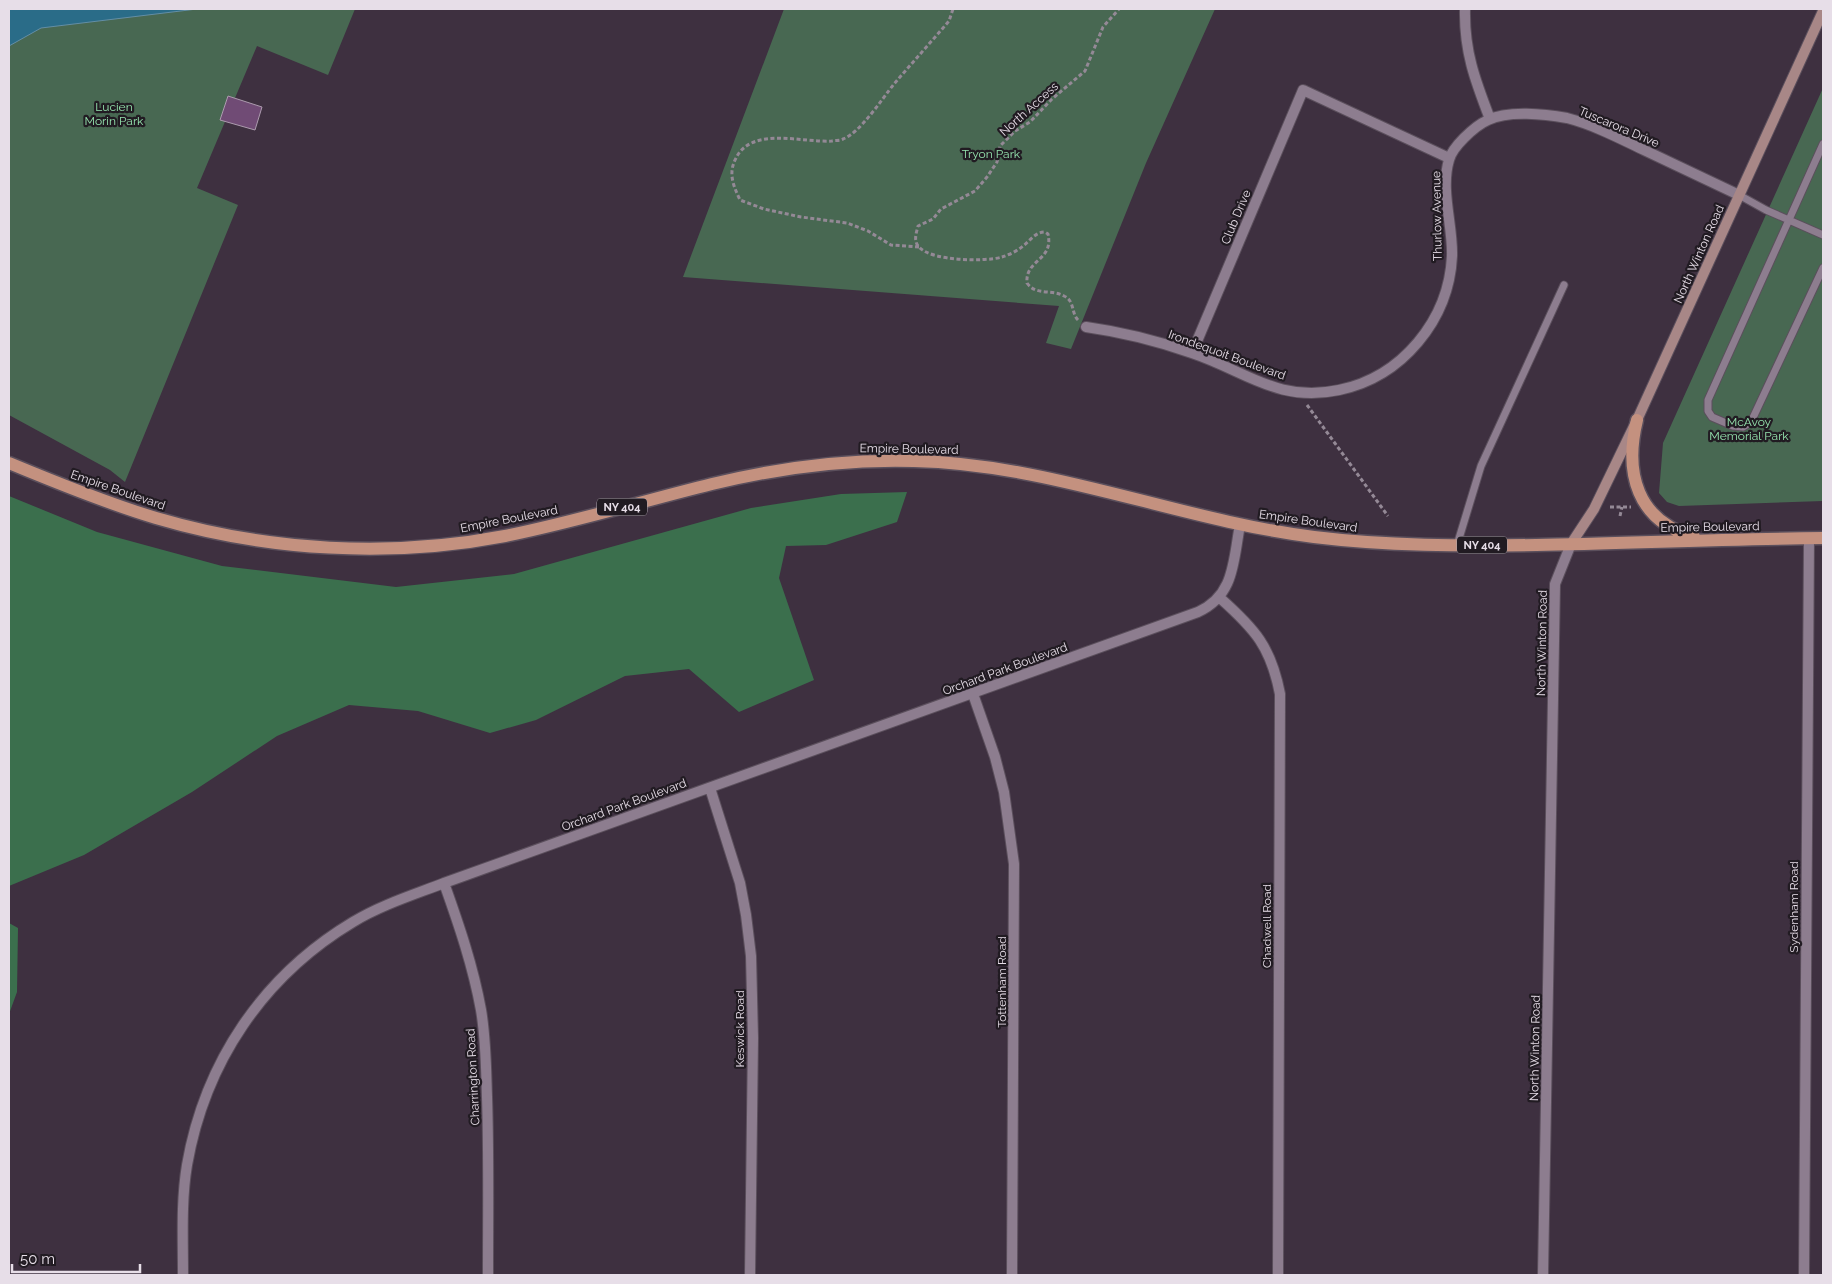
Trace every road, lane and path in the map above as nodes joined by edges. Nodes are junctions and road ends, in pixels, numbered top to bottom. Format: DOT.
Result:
graph roads {
  1 [pos="953,9"];
  2 [pos="1118,9"];
  3 [pos="1465,9"];
  4 [pos="1823,13"];
  5 [pos="1490,119"];
  6 [pos="1823,144"];
  7 [pos="1449,158"];
  8 [pos="1739,195"];
  9 [pos="1789,220"];
  10 [pos="1823,235"];
  11 [pos="919,247"];
  12 [pos="1823,268"];
  13 [pos="1564,285"];
  14 [pos="1086,327"];
  15 [pos="1192,353"];
  16 [pos="1301,394"];
  17 [pos="1637,420"];
  18 [pos="9,463"];
  19 [pos="1610,507"];
  20 [pos="1622,507"];
  21 [pos="1631,507"];
  22 [pos="1388,516"];
  23 [pos="1620,516"];
  24 [pos="1240,525"];
  25 [pos="1809,538"];
  26 [pos="1823,538"];
  27 [pos="1708,541"];
  28 [pos="1571,544"];
  29 [pos="1457,545"];
  30 [pos="1220,598"];
  31 [pos="973,694"];
  32 [pos="710,788"];
  33 [pos="444,883"];
  34 [pos="183,1275"];
  35 [pos="488,1275"];
  36 [pos="750,1275"];
  37 [pos="1012,1275"];
  38 [pos="1278,1275"];
  39 [pos="1543,1275"];
  40 [pos="1804,1275"];
  1 -- 11 [label="path"];
  2 -- 11 [label="path, North Access"];
  3 -- 5 [label="street"];
  4 -- 8 [label="main road, North Winton Road"];
  5 -- 7 [label="street, Tuscarora Drive"];
  5 -- 8 [label="street, Tuscarora Drive"];
  6 -- 9 [label="lane"];
  7 -- 15 [label="street, Club Drive"];
  7 -- 16 [label="street, Thurlow Avenue"];
  8 -- 9 [label="lane"];
  8 -- 17 [label="main road, North Winton Road"];
  9 -- 10 [label="lane"];
  9 -- 12 [label="lane"];
  11 -- 14 [label="path"];
  13 -- 29 [label="lane"];
  14 -- 15 [label="street, Irondequoit Boulevard"];
  15 -- 16 [label="street, Irondequoit Boulevard"];
  16 -- 22 [label="path"];
  17 -- 27 [label="main road"];
  17 -- 28 [label="main road, North Winton Road"];
  18 -- 24 [label="main road, Empire Boulevard / NY 404"];
  19 -- 20 [label="path"];
  20 -- 21 [label="path"];
  20 -- 23 [label="path"];
  24 -- 29 [label="main road, Empire Boulevard / NY 404"];
  24 -- 30 [label="street"];
  25 -- 26 [label="main road, Empire Boulevard / NY 404"];
  25 -- 27 [label="main road, Empire Boulevard / NY 404"];
  25 -- 40 [label="street, Sydenham Road"];
  27 -- 28 [label="main road, Empire Boulevard / NY 404"];
  28 -- 29 [label="main road, Empire Boulevard / NY 404"];
  28 -- 39 [label="street, North Winton Road"];
  30 -- 31 [label="street, Orchard Park Boulevard"];
  30 -- 38 [label="street, Chadwell Road"];
  31 -- 32 [label="street, Orchard Park Boulevard"];
  31 -- 37 [label="street, Tottenham Road"];
  32 -- 33 [label="street, Orchard Park Boulevard"];
  32 -- 36 [label="street, Keswick Road"];
  33 -- 34 [label="street, Orchard Park Boulevard"];
  33 -- 35 [label="street, Charrington Road"];
}
